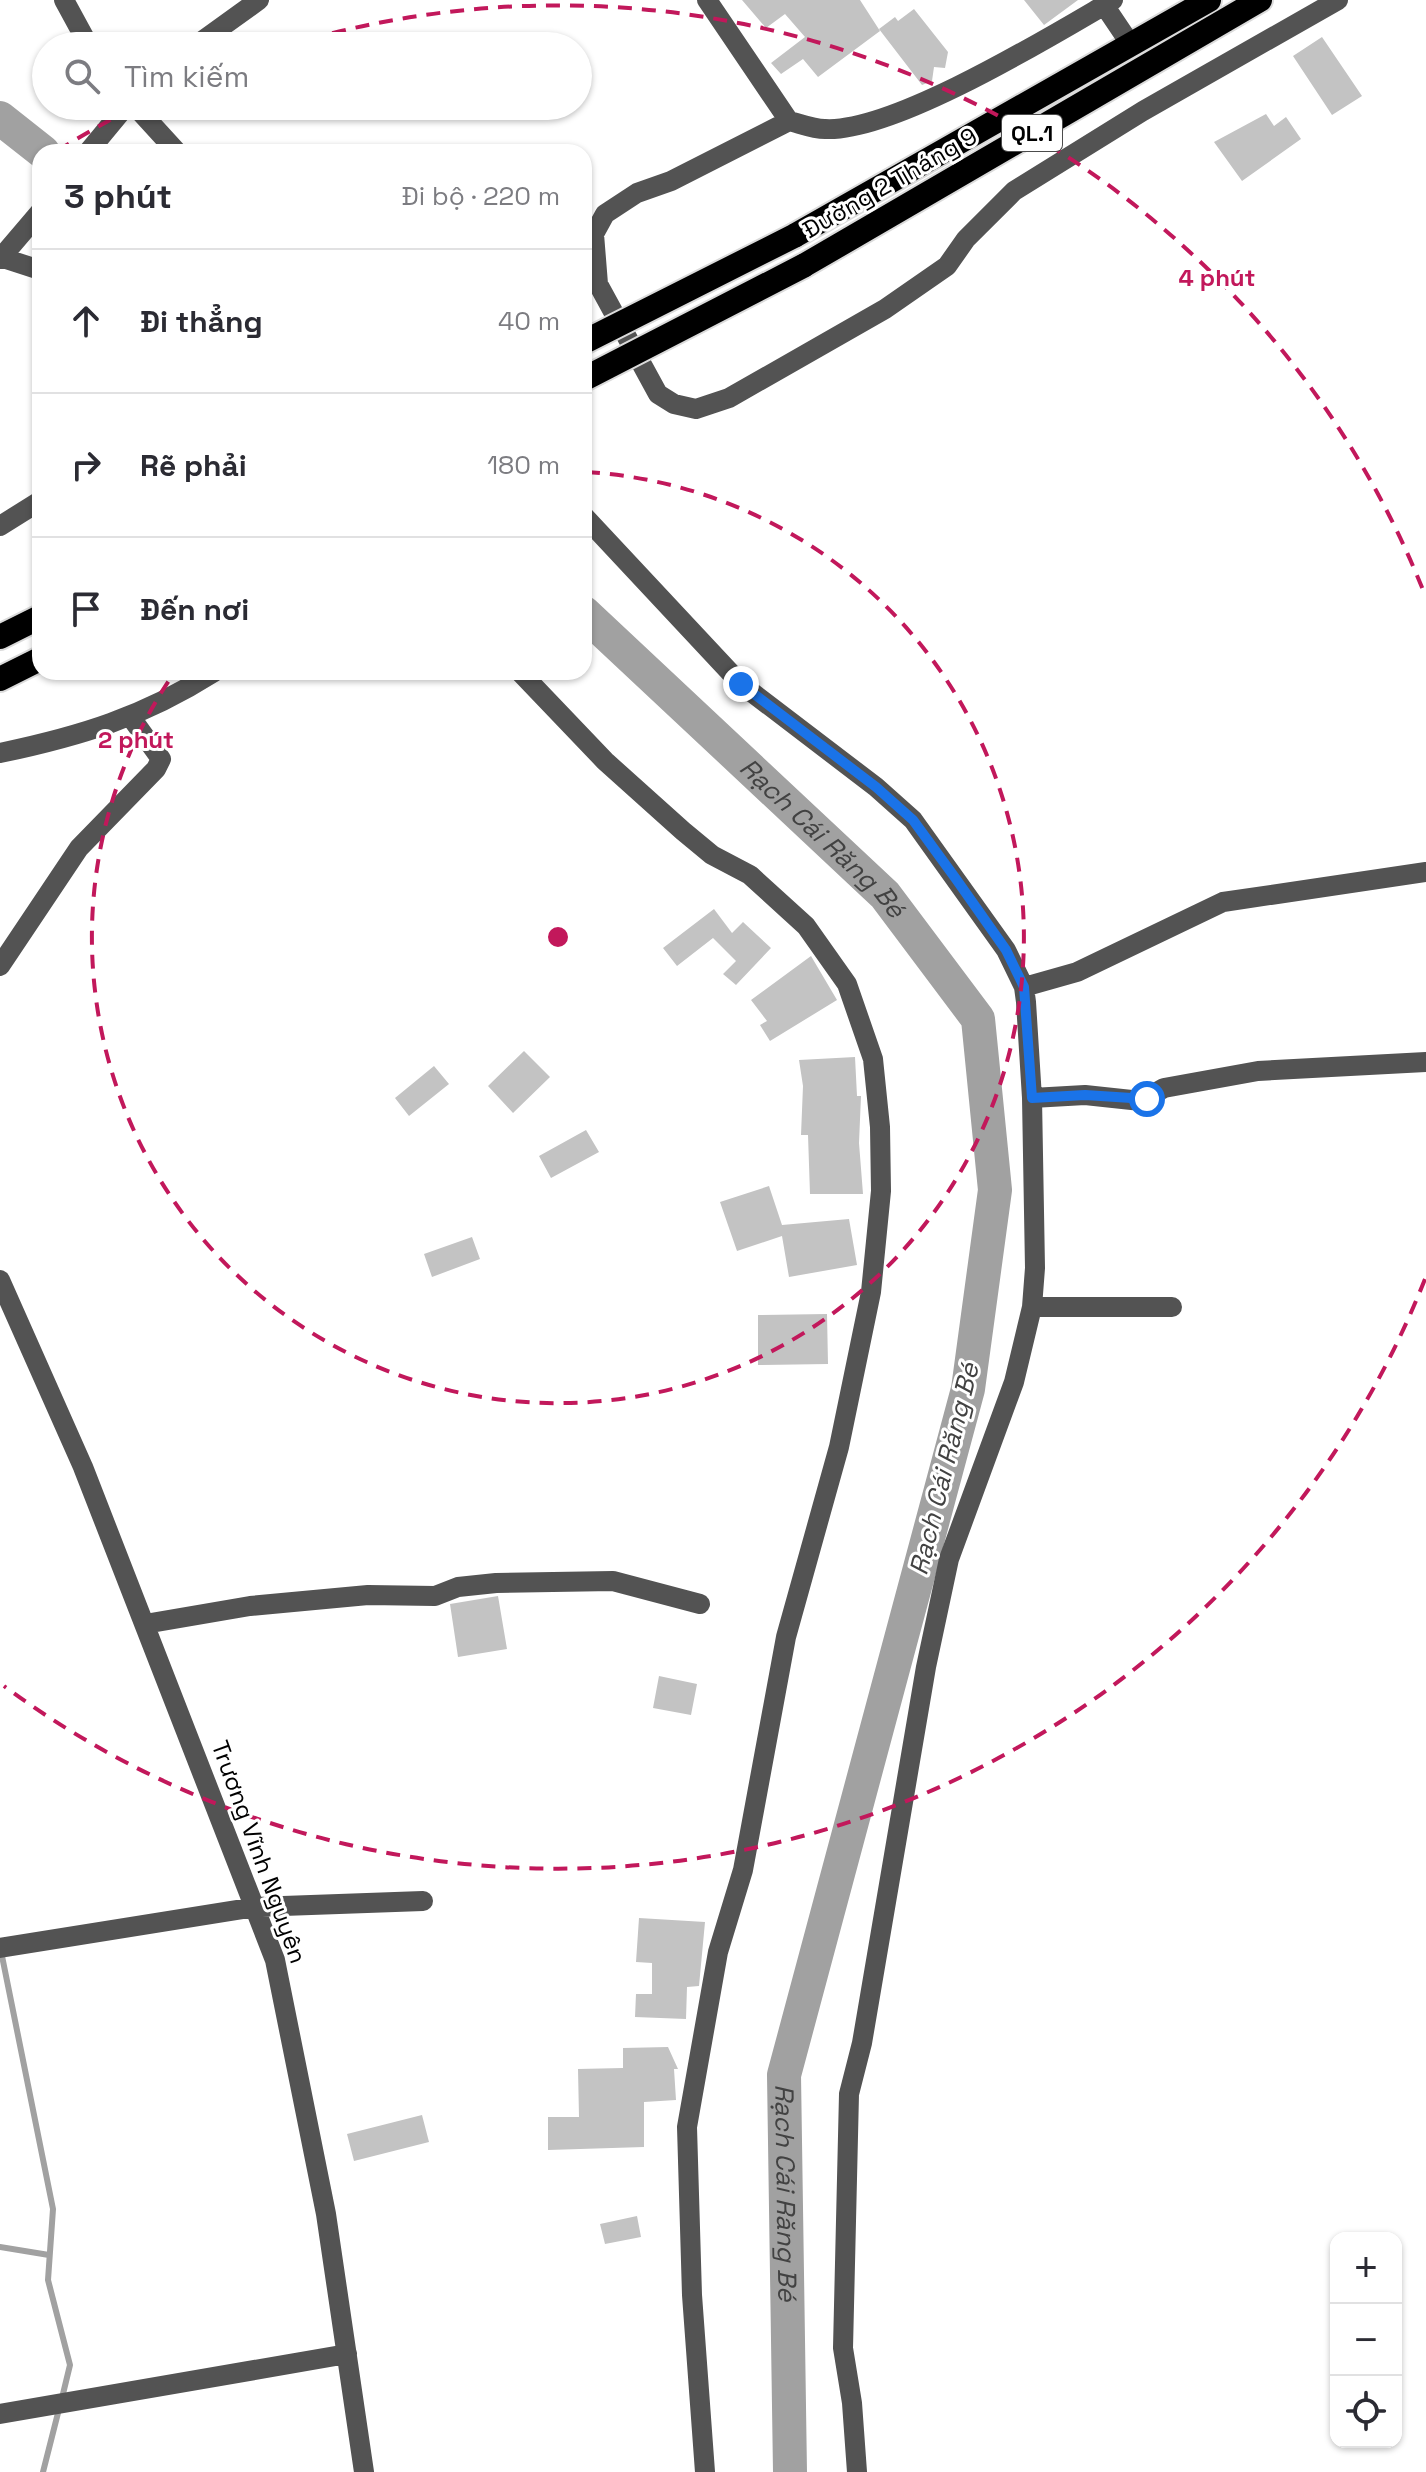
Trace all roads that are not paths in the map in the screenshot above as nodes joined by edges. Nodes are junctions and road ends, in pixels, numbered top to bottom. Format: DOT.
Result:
graph roads {
  1 [pos="64,0"];
  2 [pos="259,0"];
  3 [pos="707,0"];
  4 [pos="1209,0"];
  5 [pos="1260,0"];
  6 [pos="1328,2"];
  7 [pos="1109,3"];
  8 [pos="81,32"];
  9 [pos="214,32"];
  10 [pos="1131,45"];
  11 [pos="114,120"];
  12 [pos="148,120"];
  13 [pos="789,121"];
  14 [pos="94,144"];
  15 [pos="170,144"];
  16 [pos="32,222"];
  17 [pos="1,258"];
  18 [pos="32,267"];
  19 [pos="592,338"];
  20 [pos="592,375"];
  21 [pos="32,506"];
  22 [pos="592,525"];
  23 [pos="0,526"];
  24 [pos="32,621"];
  25 [pos="0,637"];
  26 [pos="32,663"];
  27 [pos="2,678"];
  28 [pos="199,680"];
  29 [pos="528,680"];
  30 [pos="130,716"];
  31 [pos="0,753"];
  32 [pos="1426,872"];
  33 [pos="0,966"];
  34 [pos="1024,987"];
  35 [pos="1426,1062"];
  36 [pos="1032,1098"];
  37 [pos="0,1280"];
  38 [pos="1032,1307"];
  39 [pos="1172,1307"];
  40 [pos="700,1604"];
  41 [pos="145,1624"];
  42 [pos="423,1901"];
  43 [pos="255,1907"];
  44 [pos="10,1947"];
  45 [pos="347,2354"];
  46 [pos="0,2414"];
  47 [pos="364,2472"];
  48 [pos="705,2472"];
  49 [pos="857,2472"];
  1 -- 8 [label="street"];
  2 -- 9 [label="street"];
  3 -- 13 [label="street"];
  4 -- 10 [label="highway, Đường 2 Tháng 9 / QL.1"];
  5 -- 20 [label="highway, Đường 2 Tháng 9 / QL.1, bridge"];
  6 -- 13 [label="street"];
  7 -- 10 [label="street"];
  7 -- 13 [label="street"];
  10 -- 19 [label="highway, Đường 2 Tháng 9 / QL.1, bridge"];
  11 -- 14 [label="street"];
  12 -- 15 [label="street"];
  16 -- 17 [label="street"];
  17 -- 18 [label="street"];
  21 -- 23 [label="street"];
  22 -- 34 [label="street"];
  24 -- 25 [label="highway"];
  26 -- 27 [label="highway"];
  28 -- 30 [label="street"];
  29 -- 48 [label="street"];
  30 -- 31 [label="street"];
  30 -- 33 [label="street"];
  32 -- 34 [label="street"];
  34 -- 36 [label="street"];
  35 -- 36 [label="street"];
  36 -- 38 [label="street"];
  37 -- 41 [label="street, Trương Vĩnh Nguyên"];
  38 -- 39 [label="street"];
  38 -- 49 [label="street"];
  40 -- 41 [label="street"];
  41 -- 43 [label="street, Trương Vĩnh Nguyên"];
  42 -- 43 [label="street"];
  43 -- 44 [label="street"];
  43 -- 45 [label="street, Trương Vĩnh Nguyên"];
  45 -- 46 [label="street"];
  45 -- 47 [label="street, Trương Vĩnh Nguyên"];
}
